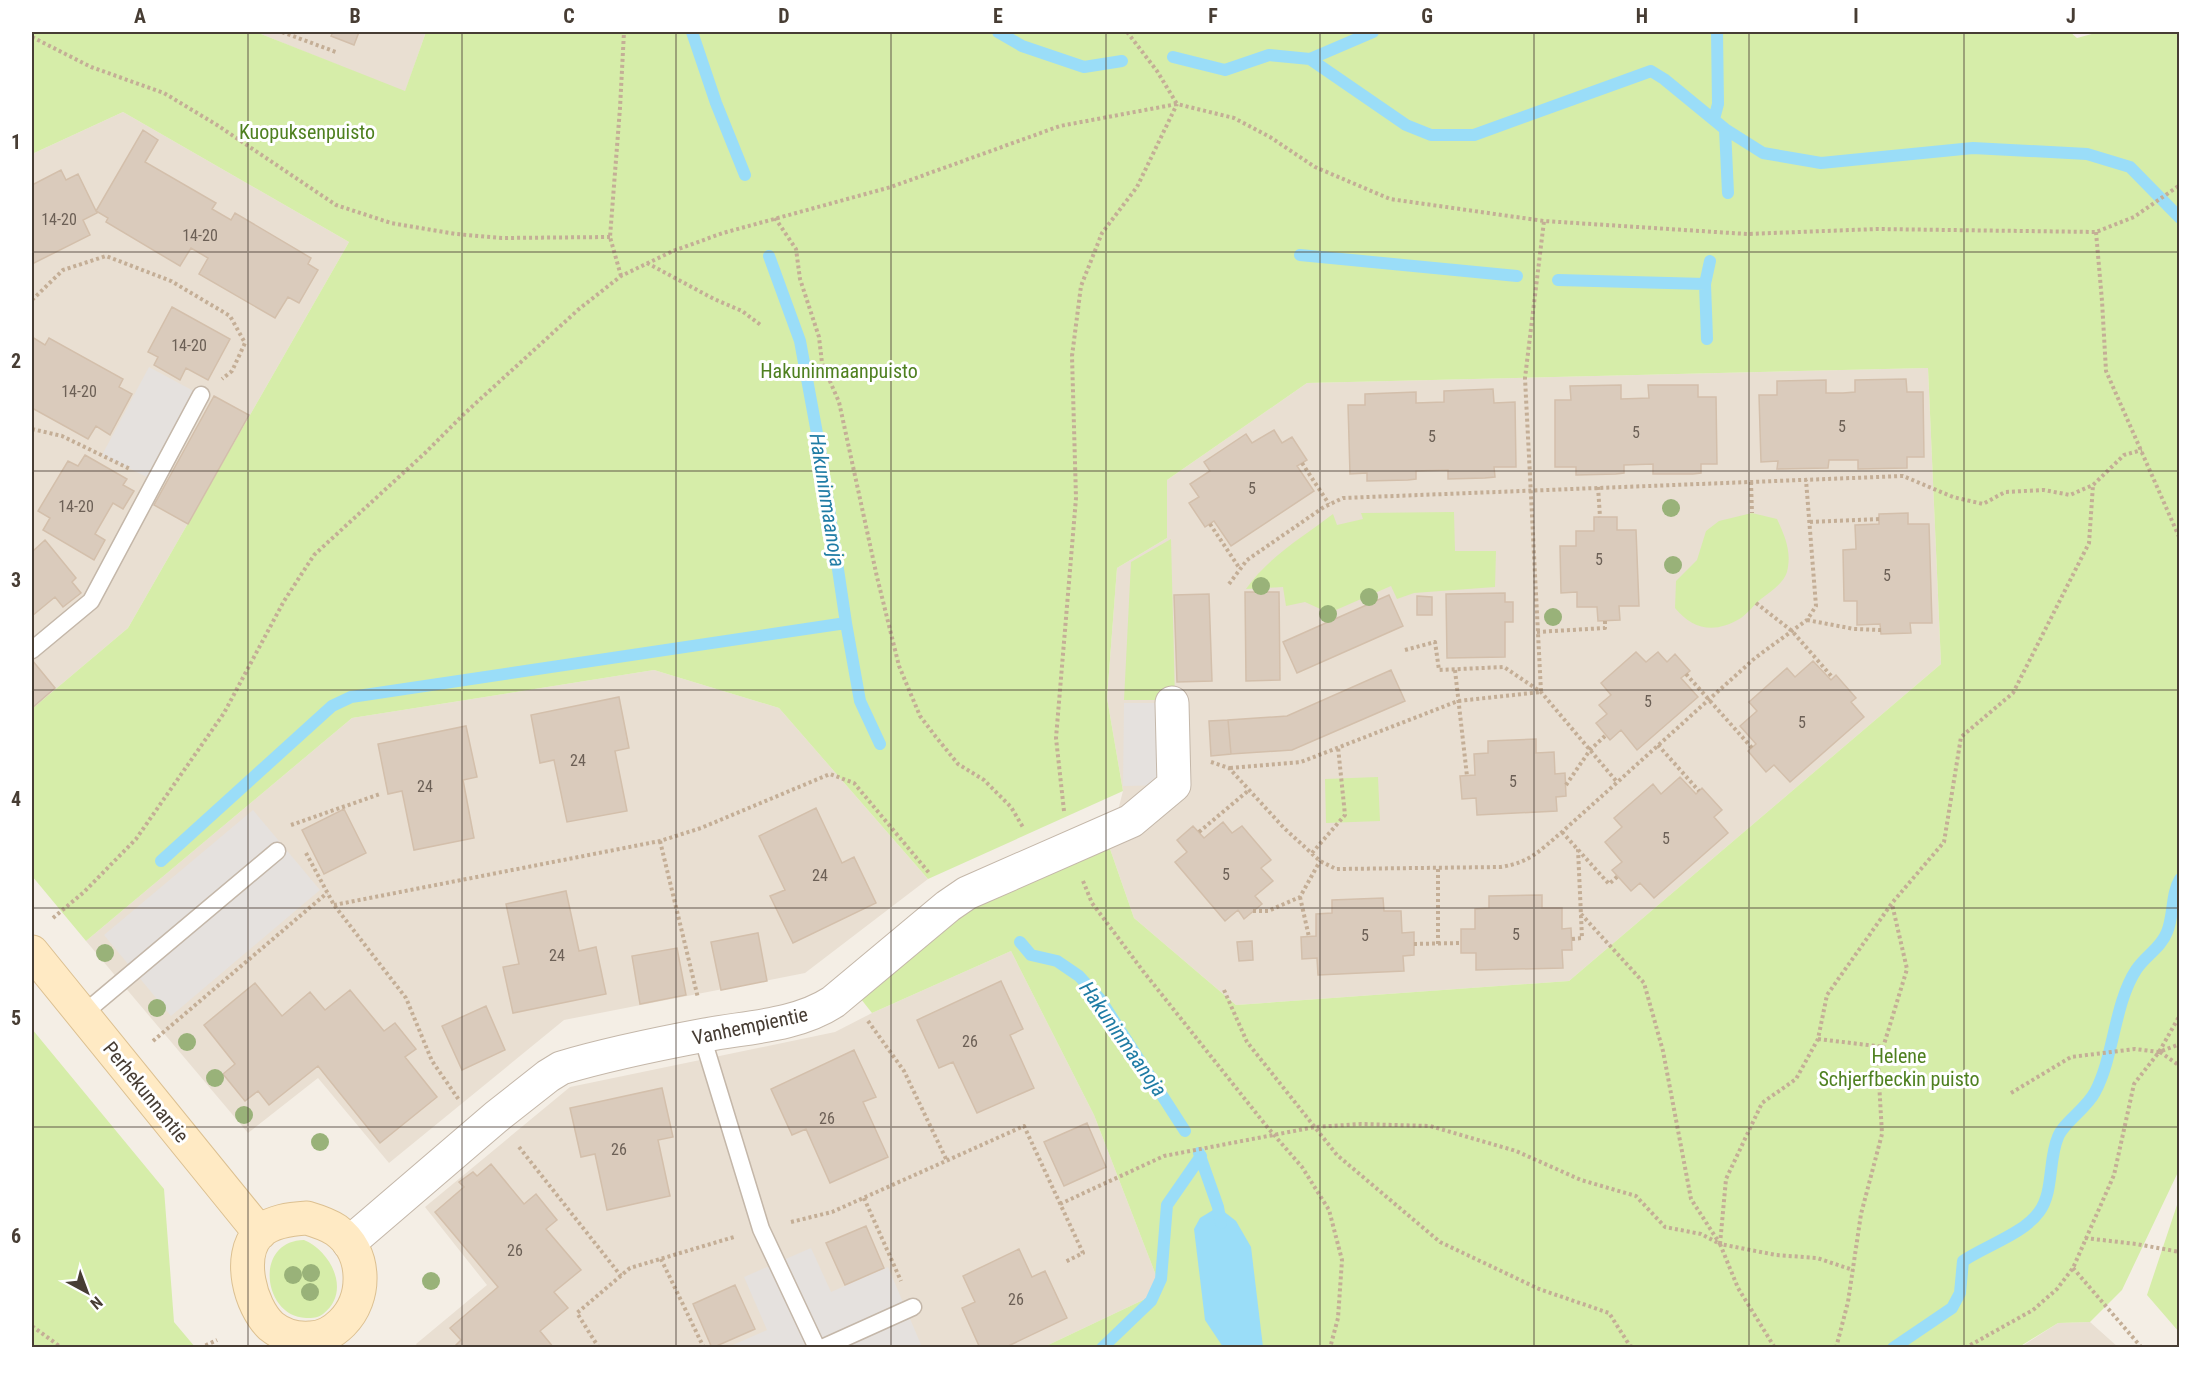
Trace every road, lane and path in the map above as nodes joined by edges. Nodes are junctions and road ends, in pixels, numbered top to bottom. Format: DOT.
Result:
graph roads {
  1 [pos="282,32"];
  2 [pos="624,32"];
  3 [pos="1127,32"];
  4 [pos="32,37"];
  5 [pos="336,52"];
  6 [pos="1177,104"];
  7 [pos="2180,185"];
  8 [pos="775,218"];
  9 [pos="1544,221"];
  10 [pos="2096,232"];
  11 [pos="610,237"];
  12 [pos="646,263"];
  13 [pos="621,276"];
  14 [pos="32,300"];
  15 [pos="762,326"];
  16 [pos="201,395"];
  17 [pos="32,429"];
  18 [pos="2142,450"];
  19 [pos="1302,463"];
  20 [pos="1806,480"];
  21 [pos="155,482"];
  22 [pos="1751,482"];
  23 [pos="2093,485"];
  24 [pos="1598,487"];
  25 [pos="1530,490"];
  26 [pos="1329,504"];
  27 [pos="1752,513"];
  28 [pos="1600,518"];
  29 [pos="1879,519"];
  30 [pos="1810,522"];
  31 [pos="1210,524"];
  32 [pos="2180,539"];
  33 [pos="1240,569"];
  34 [pos="1229,584"];
  35 [pos="1756,603"];
  36 [pos="1605,620"];
  37 [pos="1807,620"];
  38 [pos="1881,630"];
  39 [pos="1792,631"];
  40 [pos="1537,632"];
  41 [pos="32,650"];
  42 [pos="1405,650"];
  43 [pos="1455,670"];
  44 [pos="1686,674"];
  45 [pos="1833,678"];
  46 [pos="1541,692"];
  47 [pos="1458,701"];
  48 [pos="1709,701"];
  49 [pos="1172,703"];
  50 [pos="1606,735"];
  51 [pos="1658,745"];
  52 [pos="1338,747"];
  53 [pos="1752,748"];
  54 [pos="1173,749"];
  55 [pos="1590,750"];
  56 [pos="1229,768"];
  57 [pos="1467,776"];
  58 [pos="1617,782"];
  59 [pos="1566,785"];
  60 [pos="2180,789"];
  61 [pos="1249,790"];
  62 [pos="1699,791"];
  63 [pos="380,794"];
  64 [pos="2180,807"];
  65 [pos="1199,832"];
  66 [pos="1562,832"];
  67 [pos="1027,833"];
  68 [pos="295,834"];
  69 [pos="660,841"];
  70 [pos="1070,849"];
  71 [pos="1578,849"];
  72 [pos="277,851"];
  73 [pos="305,852"];
  74 [pos="1312,854"];
  75 [pos="1320,861"];
  76 [pos="1438,867"];
  77 [pos="933,876"];
  78 [pos="1618,876"];
  79 [pos="327,893"];
  80 [pos="1300,897"];
  81 [pos="1892,903"];
  82 [pos="334,905"];
  83 [pos="1253,911"];
  84 [pos="1581,914"];
  85 [pos="53,918"];
  86 [pos="1309,937"];
  87 [pos="1572,939"];
  88 [pos="1461,943"];
  89 [pos="1414,944"];
  90 [pos="1437,944"];
  91 [pos="32,952"];
  92 [pos="1224,990"];
  93 [pos="846,992"];
  94 [pos="83,1014"];
  95 [pos="2180,1015"];
  96 [pos="701,1021"];
  97 [pos="1818,1040"];
  98 [pos="153,1041"];
  99 [pos="2180,1044"];
  100 [pos="1884,1047"];
  101 [pos="2159,1052"];
  102 [pos="2180,1066"];
  103 [pos="2011,1093"];
  104 [pos="463,1107"];
  105 [pos="496,1117"];
  106 [pos="1315,1127"];
  107 [pos="1274,1134"];
  108 [pos="947,1161"];
  109 [pos="864,1198"];
  110 [pos="1060,1204"];
  111 [pos="761,1229"];
  112 [pos="260,1233"];
  113 [pos="2085,1238"];
  114 [pos="349,1243"];
  115 [pos="1720,1244"];
  116 [pos="2180,1252"];
  117 [pos="661,1259"];
  118 [pos="1065,1262"];
  119 [pos="2073,1268"];
  120 [pos="1853,1270"];
  121 [pos="621,1276"];
  122 [pos="913,1307"];
  123 [pos="32,1326"];
  124 [pos="217,1340"];
  125 [pos="62,1347"];
  126 [pos="200,1347"];
  127 [pos="599,1347"];
  128 [pos="704,1347"];
  129 [pos="817,1347"];
  130 [pos="822,1347"];
  131 [pos="1330,1347"];
  132 [pos="1636,1347"];
  133 [pos="1775,1347"];
  134 [pos="1836,1347"];
  135 [pos="1965,1347"];
  136 [pos="2142,1347"];
  1 -- 5 [label="path"];
  2 -- 11 [label="path"];
  3 -- 6 [label="path"];
  4 -- 11 [label="path"];
  6 -- 8 [label="path"];
  6 -- 9 [label="path"];
  6 -- 70 [label="path"];
  7 -- 10 [label="path"];
  8 -- 12 [label="path"];
  8 -- 67 [label="path"];
  9 -- 10 [label="path"];
  9 -- 25 [label="path"];
  10 -- 18 [label="path"];
  11 -- 13 [label="path"];
  12 -- 13 [label="path"];
  12 -- 15 [label="path"];
  13 -- 85 [label="path"];
  14 -- 16 [label="path"];
  16 -- 21 [label="lane"];
  17 -- 21 [label="path"];
  18 -- 23 [label="path"];
  18 -- 32 [label="path"];
  19 -- 26 [label="path"];
  20 -- 22 [label="path"];
  20 -- 23 [label="path"];
  20 -- 30 [label="path"];
  21 -- 41 [label="lane"];
  22 -- 24 [label="path"];
  22 -- 27 [label="path"];
  23 -- 81 [label="path"];
  24 -- 25 [label="path"];
  24 -- 28 [label="path"];
  25 -- 26 [label="path"];
  25 -- 40 [label="path"];
  26 -- 33 [label="path"];
  29 -- 30 [label="path"];
  30 -- 37 [label="path"];
  31 -- 33 [label="path"];
  33 -- 34 [label="path"];
  35 -- 39 [label="path"];
  36 -- 40 [label="path"];
  37 -- 38 [label="path"];
  37 -- 39 [label="path"];
  39 -- 45 [label="path"];
  39 -- 48 [label="path"];
  40 -- 46 [label="path"];
  42 -- 43 [label="path"];
  43 -- 46 [label="path"];
  43 -- 47 [label="path"];
  44 -- 48 [label="path"];
  46 -- 47 [label="path"];
  46 -- 55 [label="path"];
  47 -- 52 [label="path"];
  47 -- 57 [label="path"];
  48 -- 51 [label="path"];
  48 -- 53 [label="path"];
  49 -- 54 [label="street, Vanhempientie"];
  50 -- 55 [label="path"];
  51 -- 58 [label="path"];
  51 -- 62 [label="path"];
  52 -- 56 [label="path"];
  52 -- 74 [label="path"];
  54 -- 56 [label="path"];
  54 -- 70 [label="street, Vanhempientie"];
  55 -- 58 [label="path"];
  55 -- 59 [label="path"];
  56 -- 61 [label="path"];
  58 -- 66 [label="path"];
  60 -- 64 [label="path"];
  61 -- 65 [label="path"];
  61 -- 74 [label="path"];
  63 -- 68 [label="path"];
  66 -- 71 [label="path"];
  66 -- 76 [label="path"];
  69 -- 77 [label="path"];
  69 -- 82 [label="path"];
  69 -- 96 [label="path"];
  70 -- 93 [label="street, Vanhempientie"];
  70 -- 107 [label="path"];
  71 -- 78 [label="path"];
  71 -- 84 [label="path"];
  72 -- 94 [label="lane"];
  73 -- 79 [label="path"];
  74 -- 75 [label="path"];
  75 -- 76 [label="path"];
  75 -- 80 [label="path"];
  76 -- 90 [label="path"];
  79 -- 82 [label="path"];
  79 -- 98 [label="path"];
  80 -- 83 [label="path"];
  80 -- 86 [label="path"];
  81 -- 97 [label="path"];
  81 -- 100 [label="path"];
  82 -- 104 [label="path"];
  84 -- 87 [label="path"];
  84 -- 115 [label="path"];
  88 -- 90 [label="path"];
  89 -- 90 [label="path"];
  91 -- 94 [label="street, Perhekunnantie"];
  92 -- 106 [label="path"];
  93 -- 96 [label="street, Vanhempientie"];
  93 -- 108 [label="path"];
  94 -- 112 [label="street, Perhekunnantie"];
  95 -- 101 [label="path"];
  96 -- 105 [label="street, Vanhempientie"];
  96 -- 111 [label="lane"];
  97 -- 100 [label="path"];
  97 -- 115 [label="path"];
  99 -- 101 [label="path"];
  100 -- 120 [label="path"];
  101 -- 102 [label="path"];
  101 -- 103 [label="path"];
  101 -- 113 [label="path"];
  105 -- 114 [label="street, Vanhempientie"];
  105 -- 121 [label="path"];
  106 -- 107 [label="path"];
  106 -- 115 [label="path"];
  106 -- 132 [label="path"];
  107 -- 110 [label="path"];
  107 -- 131 [label="path"];
  108 -- 109 [label="path"];
  108 -- 110 [label="path"];
  109 -- 111 [label="path"];
  109 -- 122 [label="path"];
  110 -- 118 [label="path"];
  111 -- 117 [label="path"];
  111 -- 129 [label="lane"];
  112 -- 114 [label="street"];
  112 -- 114 [label="street"];
  113 -- 116 [label="path"];
  113 -- 119 [label="path"];
  115 -- 120 [label="path"];
  115 -- 133 [label="path"];
  117 -- 121 [label="path"];
  117 -- 128 [label="path"];
  119 -- 135 [label="path"];
  119 -- 136 [label="path"];
  120 -- 134 [label="path"];
  121 -- 127 [label="path"];
  122 -- 130 [label="lane"];
  123 -- 125 [label="path"];
  124 -- 126 [label="path"];
}
